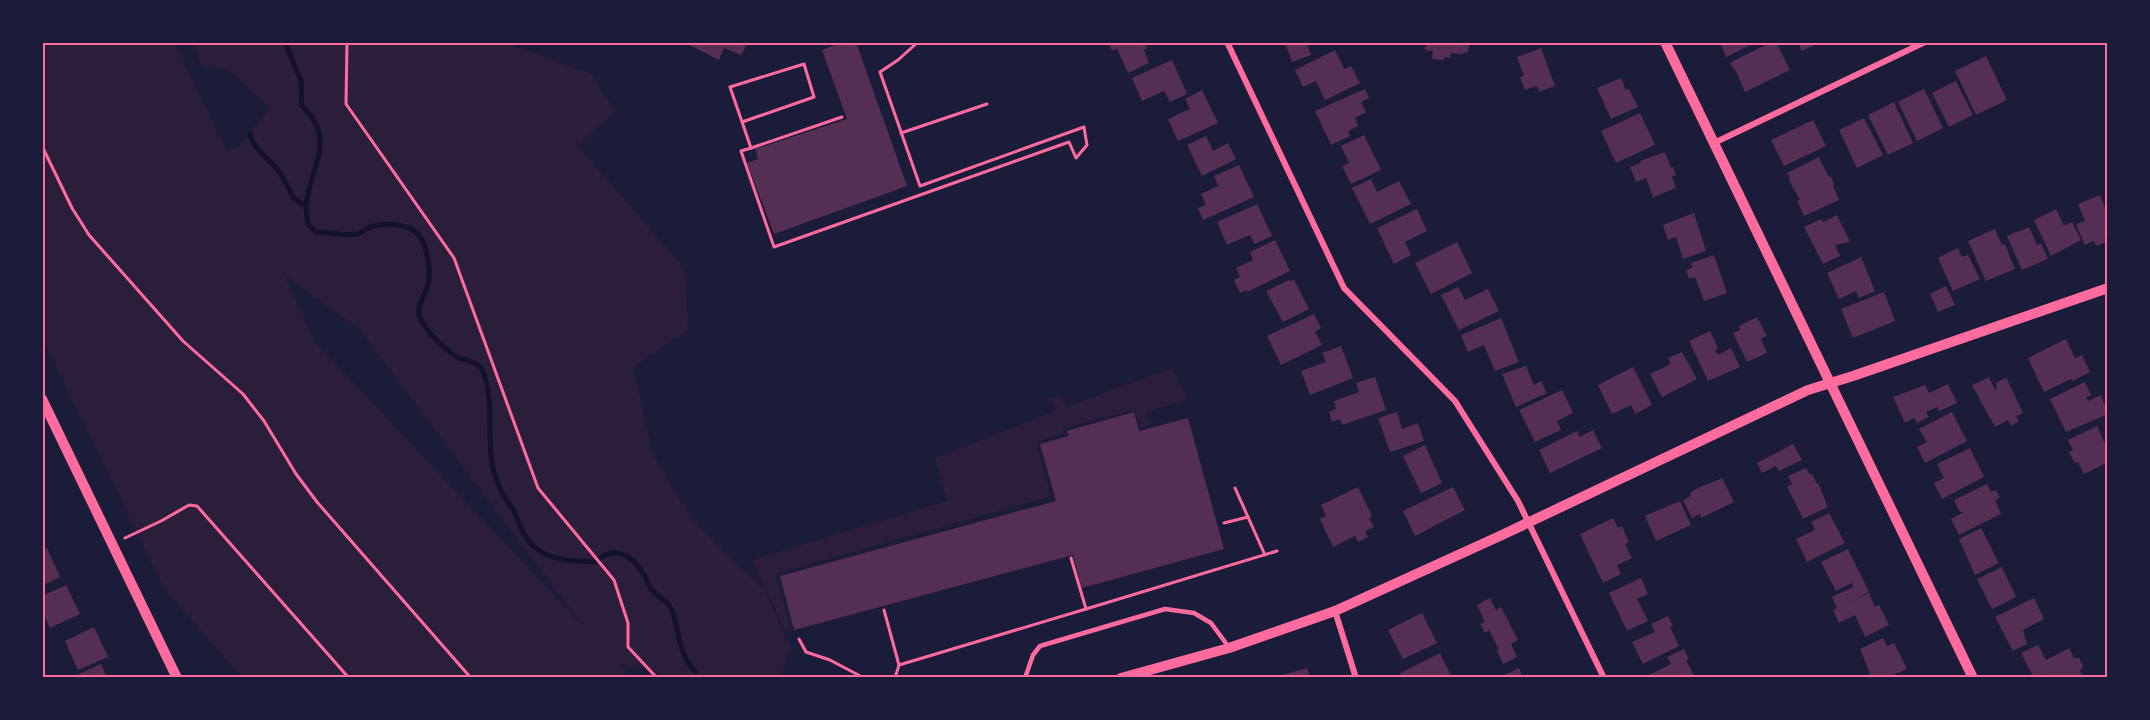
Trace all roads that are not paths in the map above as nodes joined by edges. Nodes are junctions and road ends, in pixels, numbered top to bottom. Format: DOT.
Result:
graph roads {
  1 [pos="1227,42"];
  2 [pos="1665,42"];
  3 [pos="1924,42"];
  4 [pos="1714,143"];
  5 [pos="2107,290"];
  6 [pos="1830,383"];
  7 [pos="42,399"];
  8 [pos="1529,521"];
  9 [pos="1335,611"];
  10 [pos="1229,648"];
  11 [pos="177,678"];
  12 [pos="1025,678"];
  13 [pos="1121,678"];
  14 [pos="1356,678"];
  15 [pos="1604,678"];
  16 [pos="1973,678"];
  1 -- 8 [label="street"];
  2 -- 4 [label="street"];
  3 -- 4 [label="street"];
  4 -- 6 [label="street"];
  5 -- 6 [label="street"];
  6 -- 8 [label="street"];
  6 -- 16 [label="street"];
  7 -- 11 [label="street"];
  8 -- 9 [label="street"];
  8 -- 15 [label="street"];
  9 -- 10 [label="street"];
  9 -- 14 [label="street"];
  10 -- 12 [label="lane"];
  10 -- 13 [label="street"];
}
